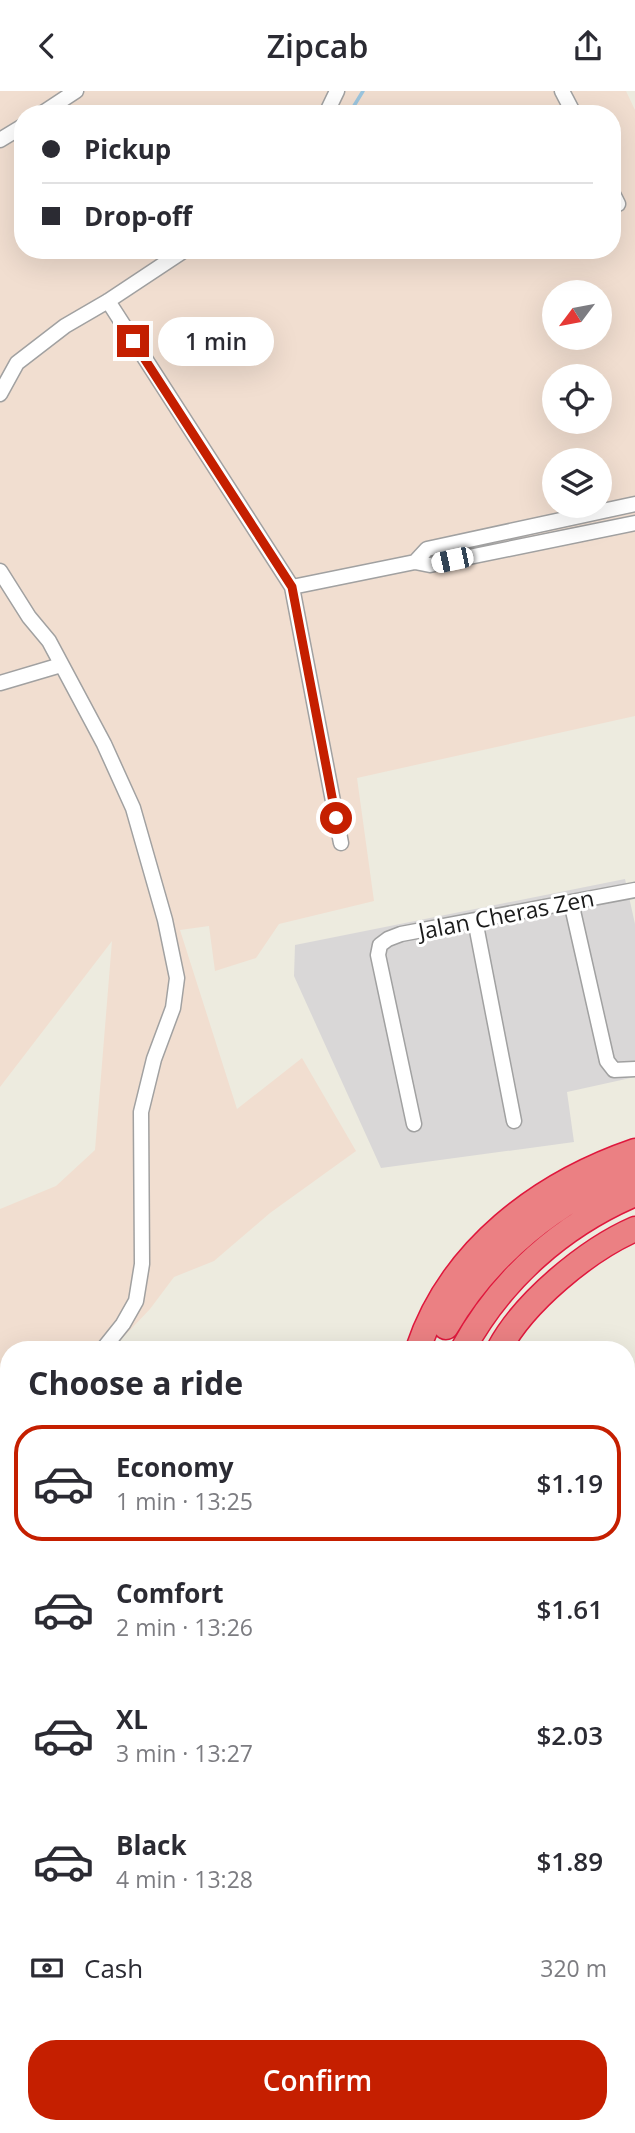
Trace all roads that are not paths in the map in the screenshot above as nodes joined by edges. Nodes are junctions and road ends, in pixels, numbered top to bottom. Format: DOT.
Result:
graph roads {
  1 [pos="76,91"];
  2 [pos="55,105"];
  3 [pos="171,259"];
  4 [pos="108,301"];
  5 [pos="0,394"];
  6 [pos="635,504"];
  7 [pos="635,523"];
  8 [pos="415,562"];
  9 [pos="0,571"];
  10 [pos="292,587"];
  11 [pos="61,665"];
  12 [pos="0,683"];
  13 [pos="341,843"];
  14 [pos="635,890"];
  15 [pos="570,902"];
  16 [pos="475,920"];
  17 [pos="635,1069"];
  18 [pos="514,1121"];
  19 [pos="414,1124"];
  20 [pos="635,1151"];
  21 [pos="635,1170"];
  22 [pos="635,1194"];
  23 [pos="632,1231"];
  24 [pos="109,1341"];
  25 [pos="421,1341"];
  26 [pos="439,1341"];
  27 [pos="468,1341"];
  28 [pos="503,1341"];
  1 -- 2 [label="street"];
  3 -- 4 [label="street"];
  4 -- 5 [label="street"];
  4 -- 10 [label="street"];
  6 -- 8 [label="street"];
  7 -- 8 [label="street"];
  8 -- 10 [label="street"];
  9 -- 11 [label="street"];
  10 -- 13 [label="street"];
  11 -- 12 [label="street"];
  11 -- 24 [label="street"];
  14 -- 15 [label="street, Jalan Cheras Zen"];
  15 -- 16 [label="street, Jalan Cheras Zen"];
  15 -- 17 [label="street"];
  16 -- 18 [label="street"];
  16 -- 19 [label="street, Jalan Cheras Zen"];
  20 -- 25 [label="highway"];
  21 -- 26 [label="highway"];
  22 -- 27 [label="highway"];
  23 -- 28 [label="highway"];
}
